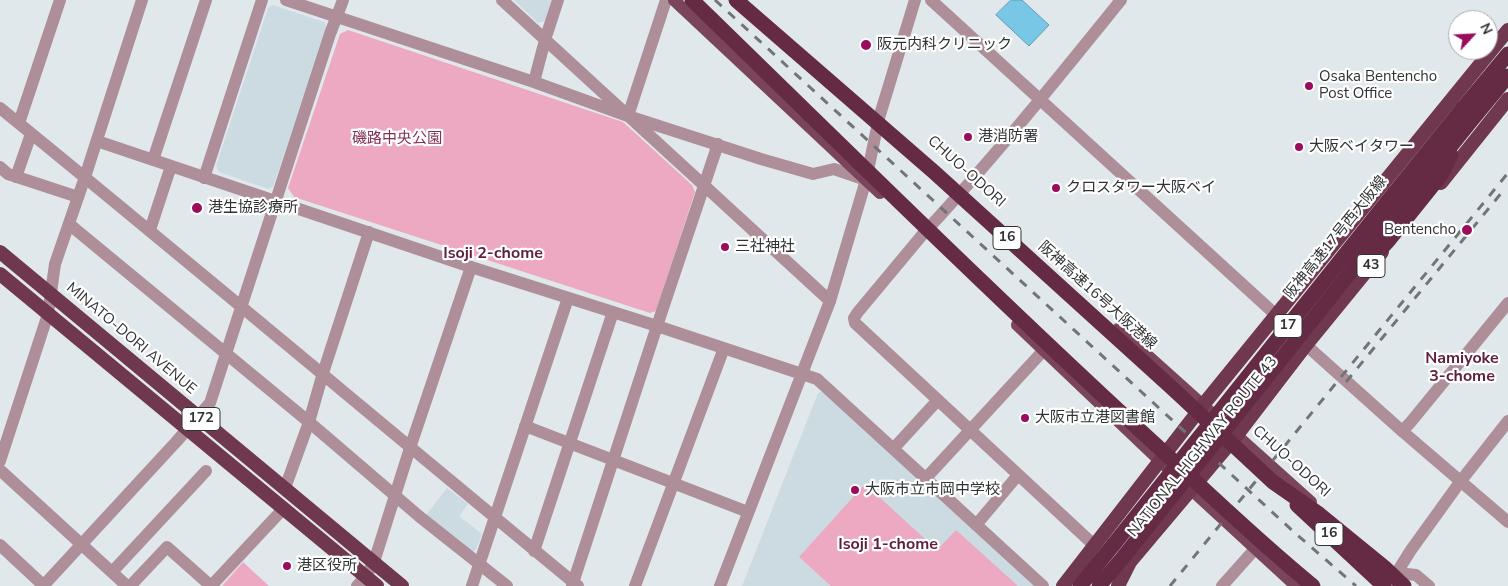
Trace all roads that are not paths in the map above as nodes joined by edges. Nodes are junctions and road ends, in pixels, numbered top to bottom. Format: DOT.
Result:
graph roads {
  1 [pos="60,0"];
  2 [pos="142,0"];
  3 [pos="206,0"];
  4 [pos="262,0"];
  5 [pos="286,0"];
  6 [pos="343,0"];
  7 [pos="502,0"];
  8 [pos="558,0"];
  9 [pos="666,0"];
  10 [pos="674,0"];
  11 [pos="692,0"];
  12 [pos="736,0"];
  13 [pos="747,0"];
  14 [pos="916,0"];
  15 [pos="931,0"];
  16 [pos="1121,0"];
  17 [pos="337,18"];
  18 [pos="1508,30"];
  19 [pos="545,40"];
  20 [pos="1508,54"];
  21 [pos="1508,76"];
  22 [pos="534,82"];
  23 [pos="1041,99"];
  24 [pos="1508,99"];
  25 [pos="0,108"];
  26 [pos="628,116"];
  27 [pos="879,118"];
  28 [pos="19,124"];
  29 [pos="31,134"];
  30 [pos="97,141"];
  31 [pos="718,144"];
  32 [pos="1463,155"];
  33 [pos="153,160"];
  34 [pos="171,166"];
  35 [pos="0,167"];
  36 [pos="16,177"];
  37 [pos="85,177"];
  38 [pos="204,178"];
  39 [pos="866,180"];
  40 [pos="704,185"];
  41 [pos="963,191"];
  42 [pos="78,197"];
  43 [pos="276,200"];
  44 [pos="69,224"];
  45 [pos="150,230"];
  46 [pos="369,232"];
  47 [pos="923,234"];
  48 [pos="0,252"];
  49 [pos="471,267"];
  50 [pos="0,274"];
  51 [pos="51,294"];
  52 [pos="568,298"];
  53 [pos="830,301"];
  54 [pos="1508,303"];
  55 [pos="242,307"];
  56 [pos="613,312"];
  57 [pos="48,314"];
  58 [pos="1276,315"];
  59 [pos="657,326"];
  60 [pos="1306,345"];
  61 [pos="724,348"];
  62 [pos="1044,351"];
  63 [pos="226,354"];
  64 [pos="1243,356"];
  65 [pos="323,373"];
  66 [pos="802,373"];
  67 [pos="937,401"];
  68 [pos="1203,405"];
  69 [pos="199,416"];
  70 [pos="1508,421"];
  71 [pos="309,422"];
  72 [pos="525,426"];
  73 [pos="188,429"];
  74 [pos="971,430"];
  75 [pos="1402,431"];
  76 [pos="1237,434"];
  77 [pos="569,444"];
  78 [pos="410,448"];
  79 [pos="894,448"];
  80 [pos="0,461"];
  81 [pos="612,461"];
  82 [pos="1160,461"];
  83 [pos="0,470"];
  84 [pos="206,471"];
  85 [pos="1018,475"];
  86 [pos="926,478"];
  87 [pos="1273,482"];
  88 [pos="1460,482"];
  89 [pos="673,484"];
  90 [pos="286,488"];
  91 [pos="1191,490"];
  92 [pos="395,496"];
  93 [pos="1214,497"];
  94 [pos="1127,503"];
  95 [pos="284,508"];
  96 [pos="748,512"];
  97 [pos="495,517"];
  98 [pos="1508,522"];
  99 [pos="976,525"];
  100 [pos="1157,530"];
  101 [pos="0,545"];
  102 [pos="82,545"];
  103 [pos="1095,546"];
  104 [pos="1255,549"];
  105 [pos="534,551"];
  106 [pos="374,562"];
  107 [pos="1130,562"];
  108 [pos="480,564"];
  109 [pos="112,572"];
  110 [pos="1400,580"];
  111 [pos="361,581"];
  112 [pos="575,585"];
  113 [pos="44,586"];
  114 [pos="127,586"];
  115 [pos="211,586"];
  116 [pos="377,586"];
  117 [pos="402,586"];
  118 [pos="472,586"];
  119 [pos="507,586"];
  120 [pos="635,586"];
  121 [pos="720,586"];
  122 [pos="1043,586"];
  123 [pos="1063,586"];
  124 [pos="1080,586"];
  125 [pos="1099,586"];
  126 [pos="1106,586"];
  127 [pos="1118,586"];
  128 [pos="1222,586"];
  129 [pos="1296,586"];
  130 [pos="1303,586"];
  131 [pos="1313,586"];
  132 [pos="1386,586"];
  133 [pos="1411,586"];
  134 [pos="1429,586"];
  1 -- 28 [label="street"];
  2 -- 30 [label="street"];
  3 -- 33 [label="street"];
  4 -- 38 [label="street"];
  5 -- 17 [label="street"];
  6 -- 17 [label="street"];
  7 -- 19 [label="street"];
  8 -- 19 [label="street"];
  9 -- 26 [label="street"];
  10 -- 39 [label="main road"];
  11 -- 93 [label="highway, bridge"];
  12 -- 87 [label="highway, 阪神高速16号大阪港線 / 16, bridge"];
  13 -- 27 [label="main road, CHUO-ODORI"];
  14 -- 27 [label="street"];
  15 -- 23 [label="street"];
  16 -- 23 [label="street"];
  17 -- 22 [label="street"];
  17 -- 43 [label="street"];
  18 -- 58 [label="highway, NATIONAL HIGHWAY ROUTE 43"];
  19 -- 22 [label="street"];
  19 -- 26 [label="street"];
  20 -- 124 [label="highway, 阪神高速17号西大阪線 / 17, bridge"];
  21 -- 125 [label="highway, 17, bridge"];
  22 -- 26 [label="street"];
  23 -- 41 [label="street"];
  23 -- 58 [label="street"];
  24 -- 32 [label="highway, NATIONAL HIGHWAY ROUTE 43 / 43"];
  25 -- 28 [label="street"];
  26 -- 31 [label="street"];
  26 -- 40 [label="street"];
  27 -- 39 [label="street"];
  27 -- 41 [label="main road, CHUO-ODORI"];
  28 -- 29 [label="street"];
  29 -- 36 [label="street"];
  29 -- 37 [label="street"];
  30 -- 33 [label="street"];
  30 -- 37 [label="street"];
  31 -- 39 [label="street"];
  31 -- 40 [label="street"];
  32 -- 60 [label="highway, NATIONAL HIGHWAY ROUTE 43 / 43"];
  32 -- 64 [label="highway"];
  33 -- 34 [label="street"];
  34 -- 38 [label="street"];
  34 -- 45 [label="street"];
  35 -- 36 [label="street"];
  36 -- 42 [label="street"];
  37 -- 42 [label="street"];
  37 -- 45 [label="street"];
  38 -- 43 [label="street"];
  39 -- 47 [label="main road"];
  39 -- 53 [label="street"];
  40 -- 53 [label="street"];
  40 -- 59 [label="street"];
  41 -- 47 [label="street"];
  41 -- 68 [label="main road, CHUO-ODORI"];
  42 -- 44 [label="street"];
  43 -- 46 [label="street"];
  43 -- 55 [label="street"];
  44 -- 51 [label="street"];
  44 -- 63 [label="street"];
  45 -- 55 [label="street"];
  46 -- 49 [label="street"];
  46 -- 65 [label="street"];
  47 -- 62 [label="main road"];
  47 -- 67 [label="street"];
  48 -- 51 [label="highway, MINATO-DORI AVENUE / 172"];
  49 -- 52 [label="street"];
  49 -- 78 [label="street"];
  50 -- 57 [label="highway, 172"];
  51 -- 57 [label="street"];
  51 -- 69 [label="highway, MINATO-DORI AVENUE / 172"];
  52 -- 56 [label="street"];
  52 -- 72 [label="street"];
  53 -- 66 [label="street"];
  54 -- 75 [label="street"];
  55 -- 63 [label="street"];
  55 -- 65 [label="street"];
  56 -- 59 [label="street"];
  56 -- 77 [label="street"];
  57 -- 73 [label="highway, 172"];
  57 -- 80 [label="street"];
  58 -- 64 [label="highway, NATIONAL HIGHWAY ROUTE 43"];
  59 -- 61 [label="street"];
  59 -- 81 [label="street"];
  60 -- 75 [label="street"];
  60 -- 76 [label="highway, NATIONAL HIGHWAY ROUTE 43 / 43"];
  61 -- 66 [label="street"];
  61 -- 89 [label="street"];
  62 -- 74 [label="street"];
  62 -- 82 [label="main road"];
  63 -- 69 [label="street"];
  63 -- 71 [label="street"];
  64 -- 68 [label="highway, NATIONAL HIGHWAY ROUTE 43"];
  65 -- 71 [label="street"];
  65 -- 78 [label="street"];
  66 -- 79 [label="street"];
  66 -- 96 [label="street"];
  67 -- 74 [label="street"];
  67 -- 79 [label="street"];
  68 -- 76 [label="main road, CHUO-ODORI"];
  68 -- 82 [label="highway, NATIONAL HIGHWAY ROUTE 43"];
  69 -- 73 [label="street"];
  69 -- 90 [label="highway, MINATO-DORI AVENUE / 172"];
  70 -- 88 [label="street"];
  71 -- 90 [label="street"];
  71 -- 92 [label="street"];
  72 -- 77 [label="street"];
  72 -- 97 [label="street"];
  73 -- 95 [label="highway, 172"];
  73 -- 102 [label="street"];
  74 -- 85 [label="street"];
  74 -- 86 [label="street"];
  75 -- 88 [label="street"];
  76 -- 91 [label="highway, NATIONAL HIGHWAY ROUTE 43 / 43"];
  76 -- 110 [label="main road, CHUO-ODORI"];
  77 -- 81 [label="street"];
  77 -- 105 [label="street"];
  78 -- 92 [label="street"];
  78 -- 97 [label="street"];
  79 -- 86 [label="street"];
  81 -- 89 [label="street"];
  81 -- 112 [label="street"];
  82 -- 91 [label="main road"];
  82 -- 94 [label="highway, NATIONAL HIGHWAY ROUTE 43"];
  83 -- 102 [label="street"];
  84 -- 109 [label="street"];
  85 -- 99 [label="street"];
  85 -- 103 [label="street"];
  86 -- 99 [label="street"];
  87 -- 110 [label="highway, bridge"];
  87 -- 132 [label="highway, 阪神高速16号大阪港線 / 16, bridge"];
  88 -- 98 [label="street"];
  88 -- 110 [label="street"];
  89 -- 96 [label="street"];
  89 -- 120 [label="street"];
  90 -- 106 [label="highway, MINATO-DORI AVENUE / 172"];
  91 -- 100 [label="highway, NATIONAL HIGHWAY ROUTE 43 / 43"];
  91 -- 104 [label="main road"];
  92 -- 106 [label="street"];
  92 -- 108 [label="street"];
  93 -- 130 [label="highway, bridge"];
  93 -- 131 [label="highway, bridge"];
  94 -- 100 [label="highway"];
  94 -- 103 [label="highway, NATIONAL HIGHWAY ROUTE 43"];
  95 -- 111 [label="highway, 172"];
  95 -- 115 [label="street"];
  96 -- 121 [label="street"];
  97 -- 105 [label="street"];
  97 -- 108 [label="street"];
  99 -- 122 [label="street"];
  100 -- 107 [label="highway, NATIONAL HIGHWAY ROUTE 43 / 43"];
  101 -- 113 [label="street"];
  102 -- 109 [label="street"];
  102 -- 113 [label="street"];
  103 -- 123 [label="highway, NATIONAL HIGHWAY ROUTE 43"];
  104 -- 128 [label="street"];
  104 -- 129 [label="main road"];
  105 -- 112 [label="street"];
  106 -- 111 [label="street"];
  106 -- 117 [label="highway, MINATO-DORI AVENUE / 172"];
  107 -- 126 [label="highway"];
  107 -- 127 [label="highway, NATIONAL HIGHWAY ROUTE 43 / 43"];
  108 -- 118 [label="street"];
  108 -- 119 [label="street"];
  109 -- 114 [label="street"];
  110 -- 132 [label="street"];
  110 -- 133 [label="main road, CHUO-ODORI"];
  110 -- 134 [label="street"];
  111 -- 116 [label="highway, 172"];
  114 -- 115 [label="street"];
}
